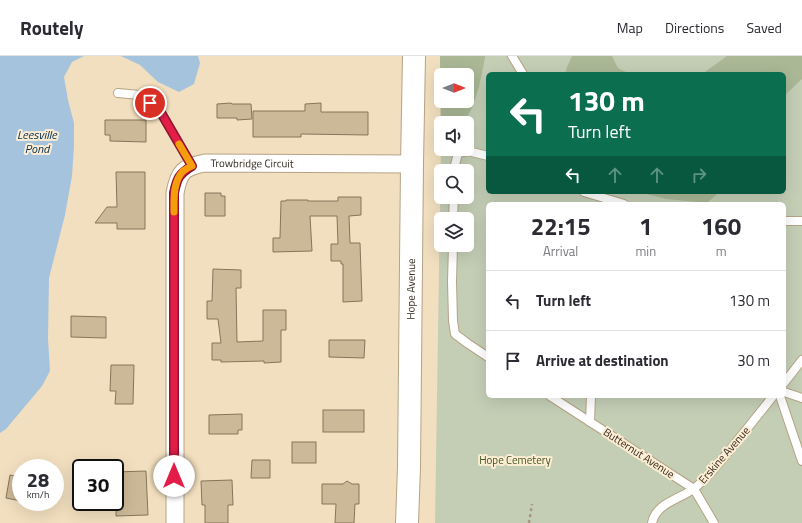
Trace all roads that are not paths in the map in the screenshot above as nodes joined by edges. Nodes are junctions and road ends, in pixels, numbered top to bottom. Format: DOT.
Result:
graph roads {
  1 [pos="414,56"];
  2 [pos="512,56"];
  3 [pos="521,72"];
  4 [pos="118,93"];
  5 [pos="486,156"];
  6 [pos="412,164"];
  7 [pos="455,164"];
  8 [pos="192,166"];
  9 [pos="591,194"];
  10 [pos="617,202"];
  11 [pos="786,221"];
  12 [pos="802,221"];
  13 [pos="453,252"];
  14 [pos="486,355"];
  15 [pos="802,360"];
  16 [pos="786,380"];
  17 [pos="786,393"];
  18 [pos="553,398"];
  19 [pos="591,398"];
  20 [pos="771,398"];
  21 [pos="781,398"];
  22 [pos="802,398"];
  23 [pos="590,422"];
  24 [pos="802,461"];
  25 [pos="694,489"];
  26 [pos="174,523"];
  27 [pos="407,523"];
  28 [pos="652,523"];
  29 [pos="714,523"];
  1 -- 6 [label="main road, Hope Avenue"];
  2 -- 3 [label="lane"];
  4 -- 8 [label="lane"];
  5 -- 7 [label="lane"];
  6 -- 8 [label="street, Trowbridge Circuit"];
  6 -- 27 [label="main road, Hope Avenue"];
  8 -- 26 [label="street"];
  9 -- 10 [label="lane"];
  11 -- 12 [label="lane"];
  13 -- 14 [label="lane"];
  15 -- 16 [label="lane"];
  17 -- 22 [label="lane"];
  18 -- 23 [label="lane, Butternut Avenue"];
  19 -- 23 [label="lane"];
  20 -- 25 [label="lane, Erskine Avenue"];
  21 -- 24 [label="lane"];
  23 -- 25 [label="lane, Butternut Avenue"];
  25 -- 28 [label="lane, Erskine Avenue"];
  25 -- 29 [label="lane, Butternut Avenue"];
}
